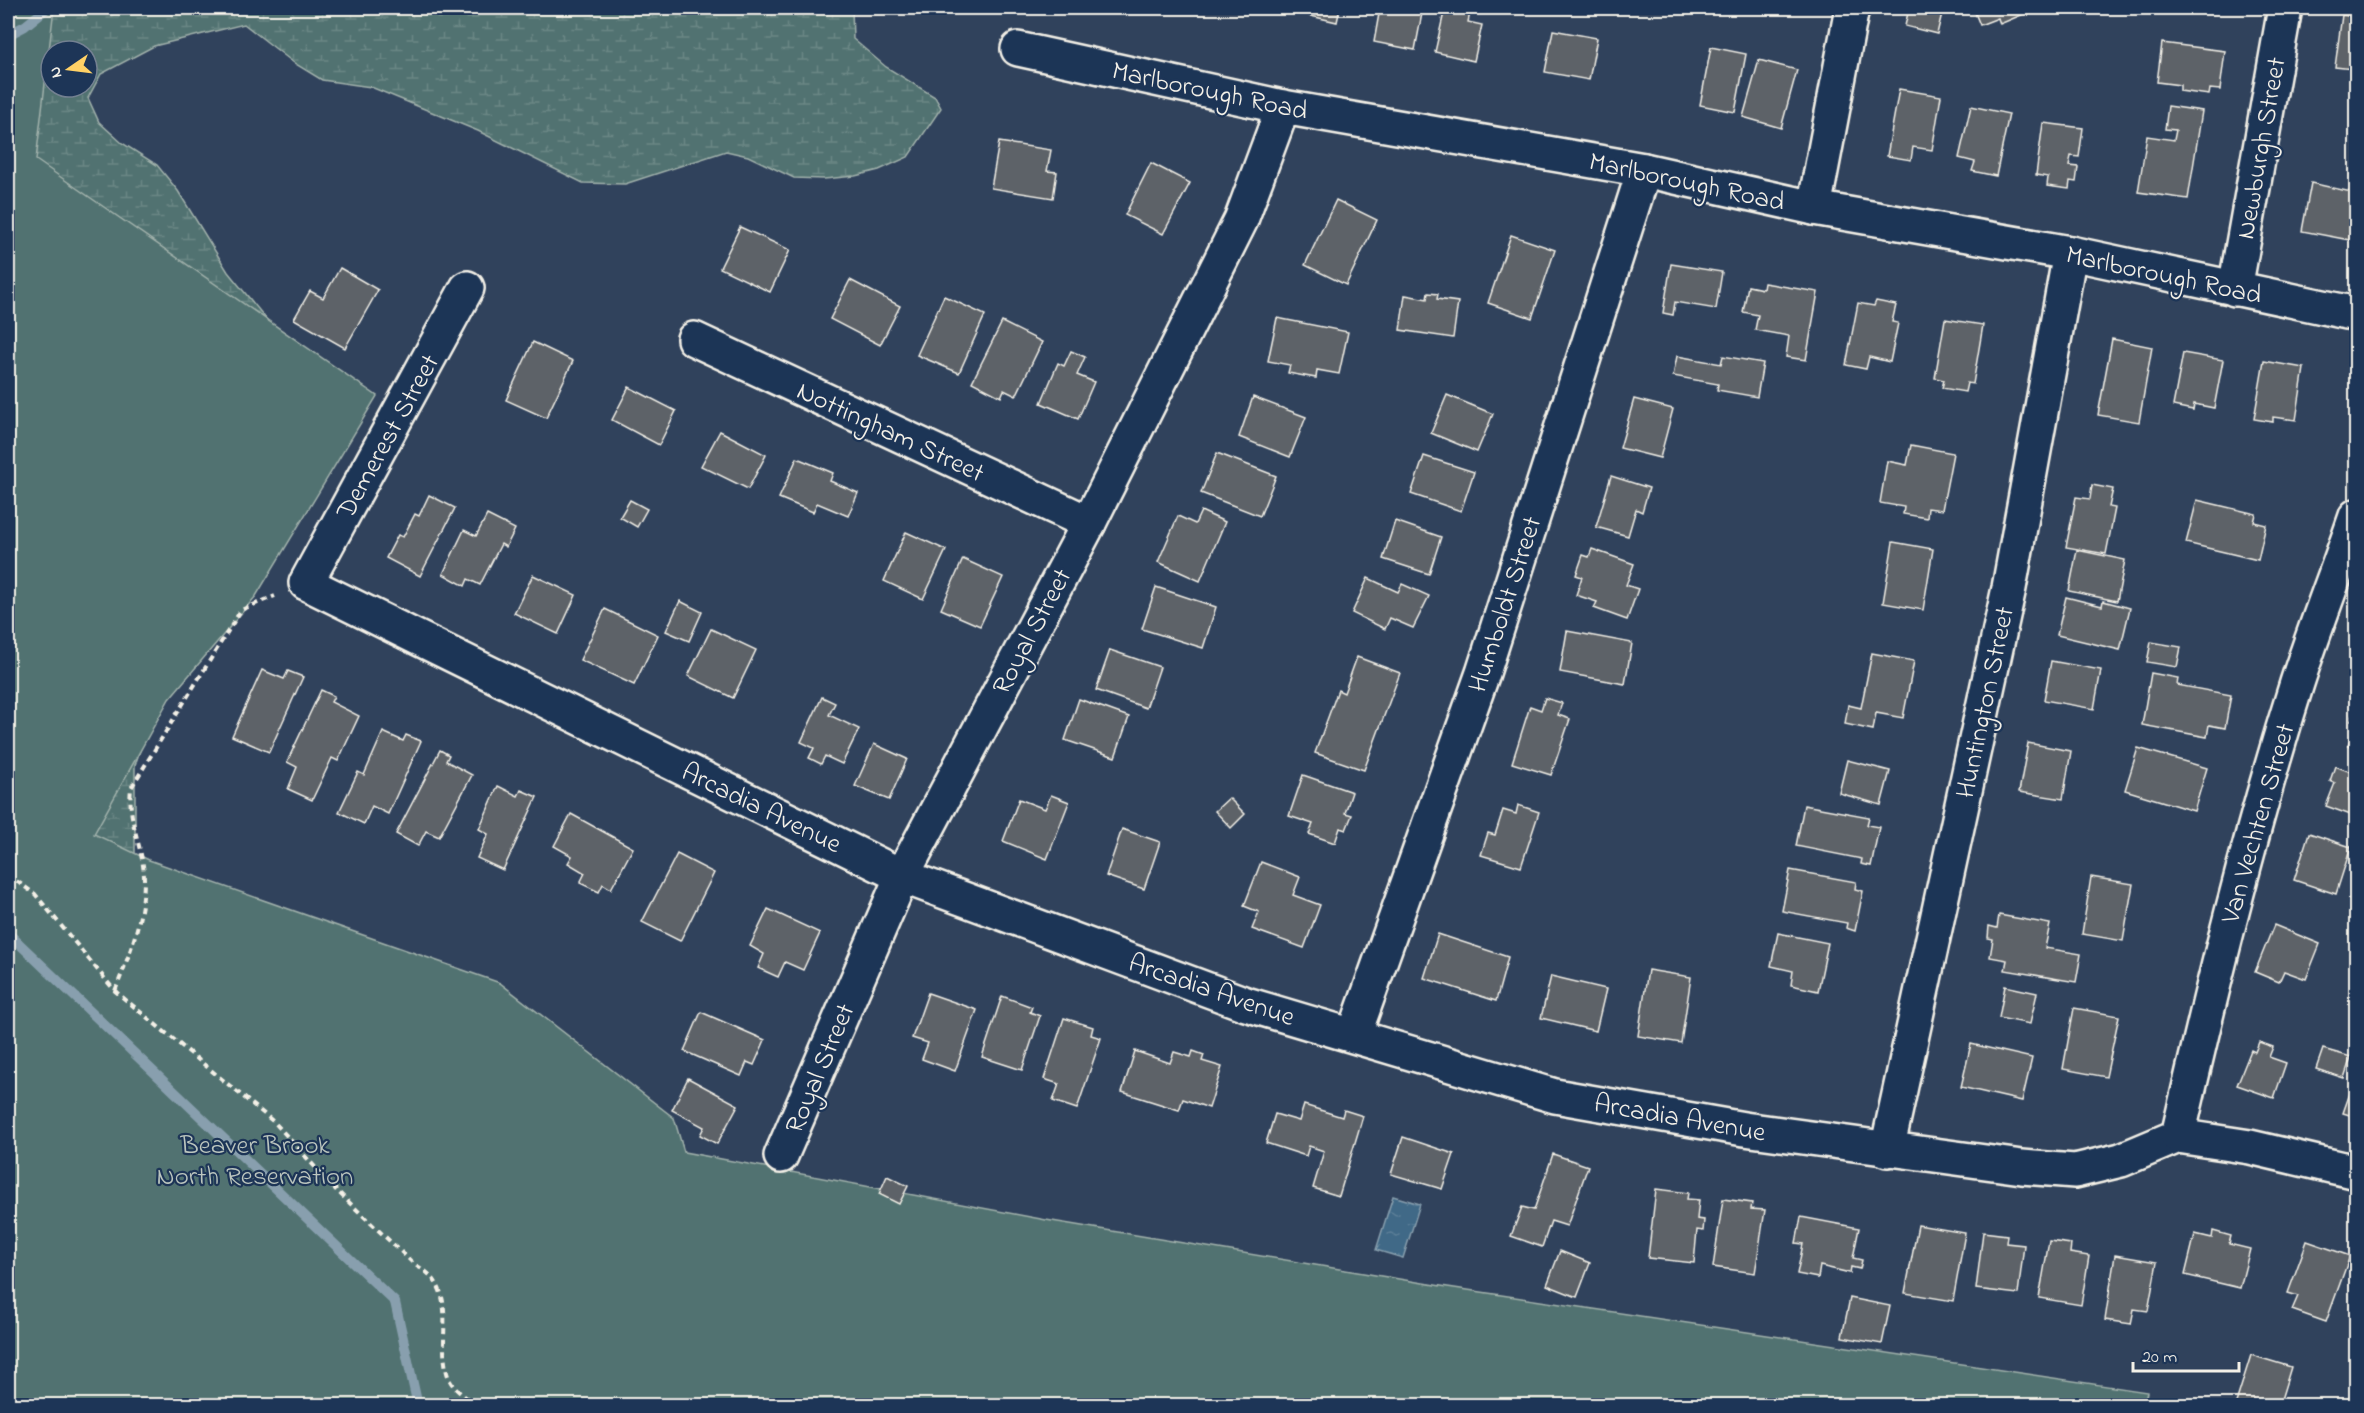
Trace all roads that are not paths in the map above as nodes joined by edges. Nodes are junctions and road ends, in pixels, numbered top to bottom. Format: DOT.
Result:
graph roads {
  1 [pos="1852,8"];
  2 [pos="2284,8"];
  3 [pos="1018,49"];
  4 [pos="1283,106"];
  5 [pos="1644,170"];
  6 [pos="1814,208"];
  7 [pos="2070,253"];
  8 [pos="467,288"];
  9 [pos="2235,289"];
  10 [pos="2356,314"];
  11 [pos="693,339"];
  12 [pos="2356,516"];
  13 [pos="1089,523"];
  14 [pos="306,583"];
  15 [pos="902,876"];
  16 [pos="1354,1035"];
  17 [pos="2178,1136"];
  18 [pos="1887,1150"];
  19 [pos="781,1156"];
  20 [pos="2356,1172"];
  1 -- 6 [label="street"];
  2 -- 9 [label="street, Newburgh Street"];
  3 -- 4 [label="street, Marlborough Road"];
  4 -- 5 [label="street, Marlborough Road"];
  4 -- 13 [label="street, Royal Street"];
  5 -- 6 [label="street, Marlborough Road"];
  5 -- 16 [label="street, Humboldt Street"];
  6 -- 7 [label="street, Marlborough Road"];
  7 -- 9 [label="street, Marlborough Road"];
  7 -- 18 [label="street, Huntington Street"];
  8 -- 14 [label="street, Demerest Street"];
  9 -- 10 [label="street, Marlborough Road"];
  11 -- 13 [label="street, Nottingham Street"];
  12 -- 17 [label="street, Van Vechten Street"];
  13 -- 15 [label="street, Royal Street"];
  14 -- 15 [label="street, Arcadia Avenue"];
  15 -- 16 [label="street, Arcadia Avenue"];
  15 -- 19 [label="street, Royal Street"];
  16 -- 18 [label="street, Arcadia Avenue"];
  17 -- 18 [label="street, Arcadia Avenue"];
  17 -- 20 [label="street"];
}
